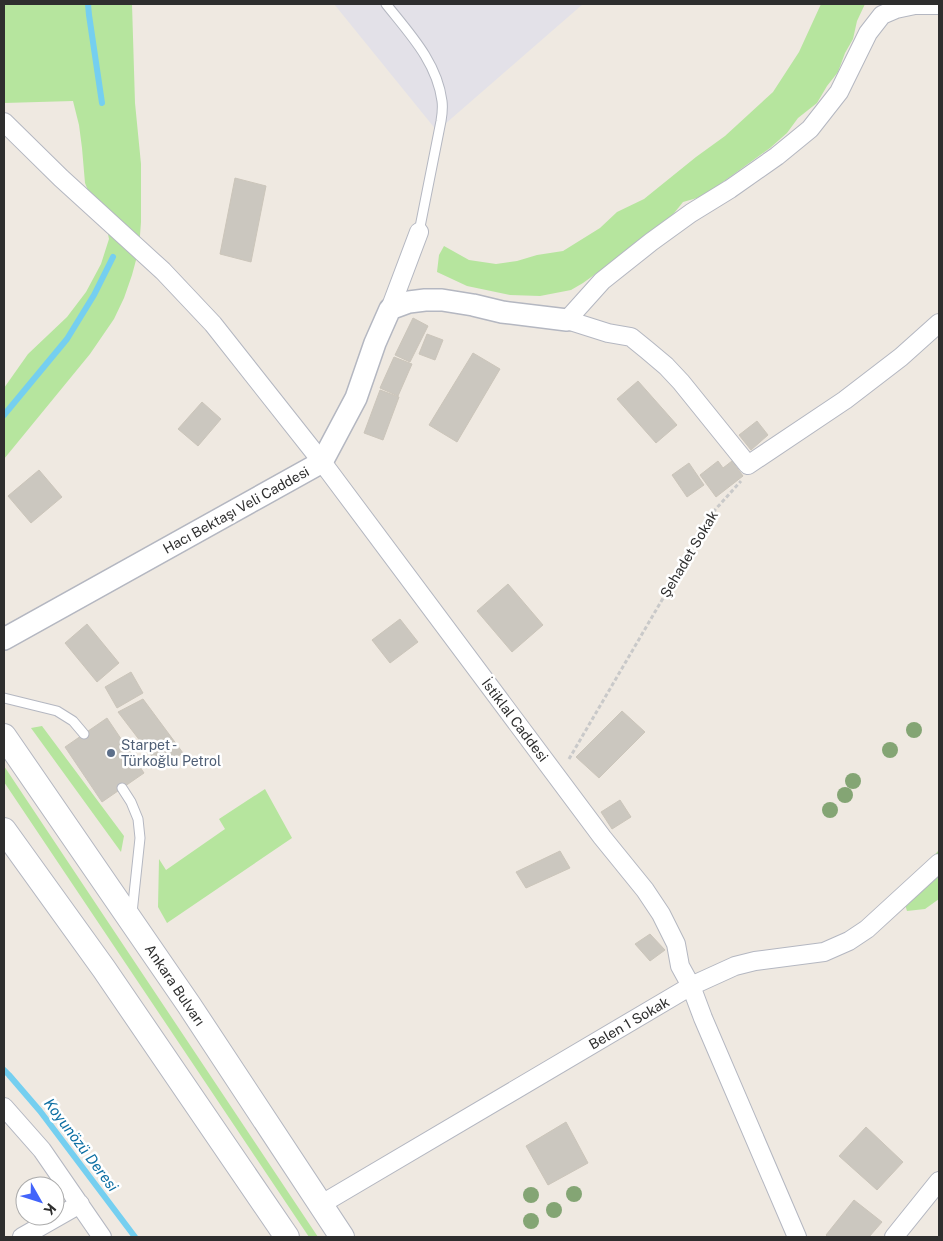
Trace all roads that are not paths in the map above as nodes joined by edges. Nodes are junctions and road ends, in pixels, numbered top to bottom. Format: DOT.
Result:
graph roads {
  1 [pos="386,4"];
  2 [pos="939,5"];
  3 [pos="4,122"];
  4 [pos="419,232"];
  5 [pos="390,309"];
  6 [pos="566,320"];
  7 [pos="939,323"];
  8 [pos="322,462"];
  9 [pos="4,639"];
  10 [pos="4,698"];
  11 [pos="84,734"];
  12 [pos="4,736"];
  13 [pos="122,788"];
  14 [pos="4,830"];
  15 [pos="939,863"];
  16 [pos="131,921"];
  17 [pos="691,986"];
  18 [pos="4,1107"];
  19 [pos="939,1181"];
  20 [pos="80,1204"];
  21 [pos="320,1205"];
  22 [pos="22,1237"];
  23 [pos="102,1237"];
  24 [pos="286,1237"];
  25 [pos="342,1237"];
  26 [pos="797,1237"];
  27 [pos="894,1237"];
  1 -- 4 [label="lane"];
  2 -- 6 [label="street"];
  3 -- 8 [label="street, İstiklal Caddesi"];
  4 -- 5 [label="street"];
  5 -- 6 [label="street"];
  5 -- 8 [label="street, Hacı Bektaşı Veli Caddesi"];
  6 -- 7 [label="street"];
  8 -- 9 [label="street, Hacı Bektaşı Veli Caddesi"];
  8 -- 17 [label="street, İstiklal Caddesi"];
  10 -- 11 [label="lane"];
  12 -- 16 [label="main road, Ankara Bulvarı"];
  13 -- 16 [label="lane"];
  14 -- 24 [label="main road"];
  15 -- 17 [label="street, Belen 1 Sokak"];
  16 -- 21 [label="main road, Ankara Bulvarı"];
  17 -- 21 [label="street, Belen 1 Sokak"];
  17 -- 26 [label="street, İstiklal Caddesi"];
  18 -- 20 [label="street"];
  19 -- 27 [label="street"];
  20 -- 22 [label="street"];
  20 -- 23 [label="street"];
  21 -- 25 [label="main road, Ankara Bulvarı"];
}
